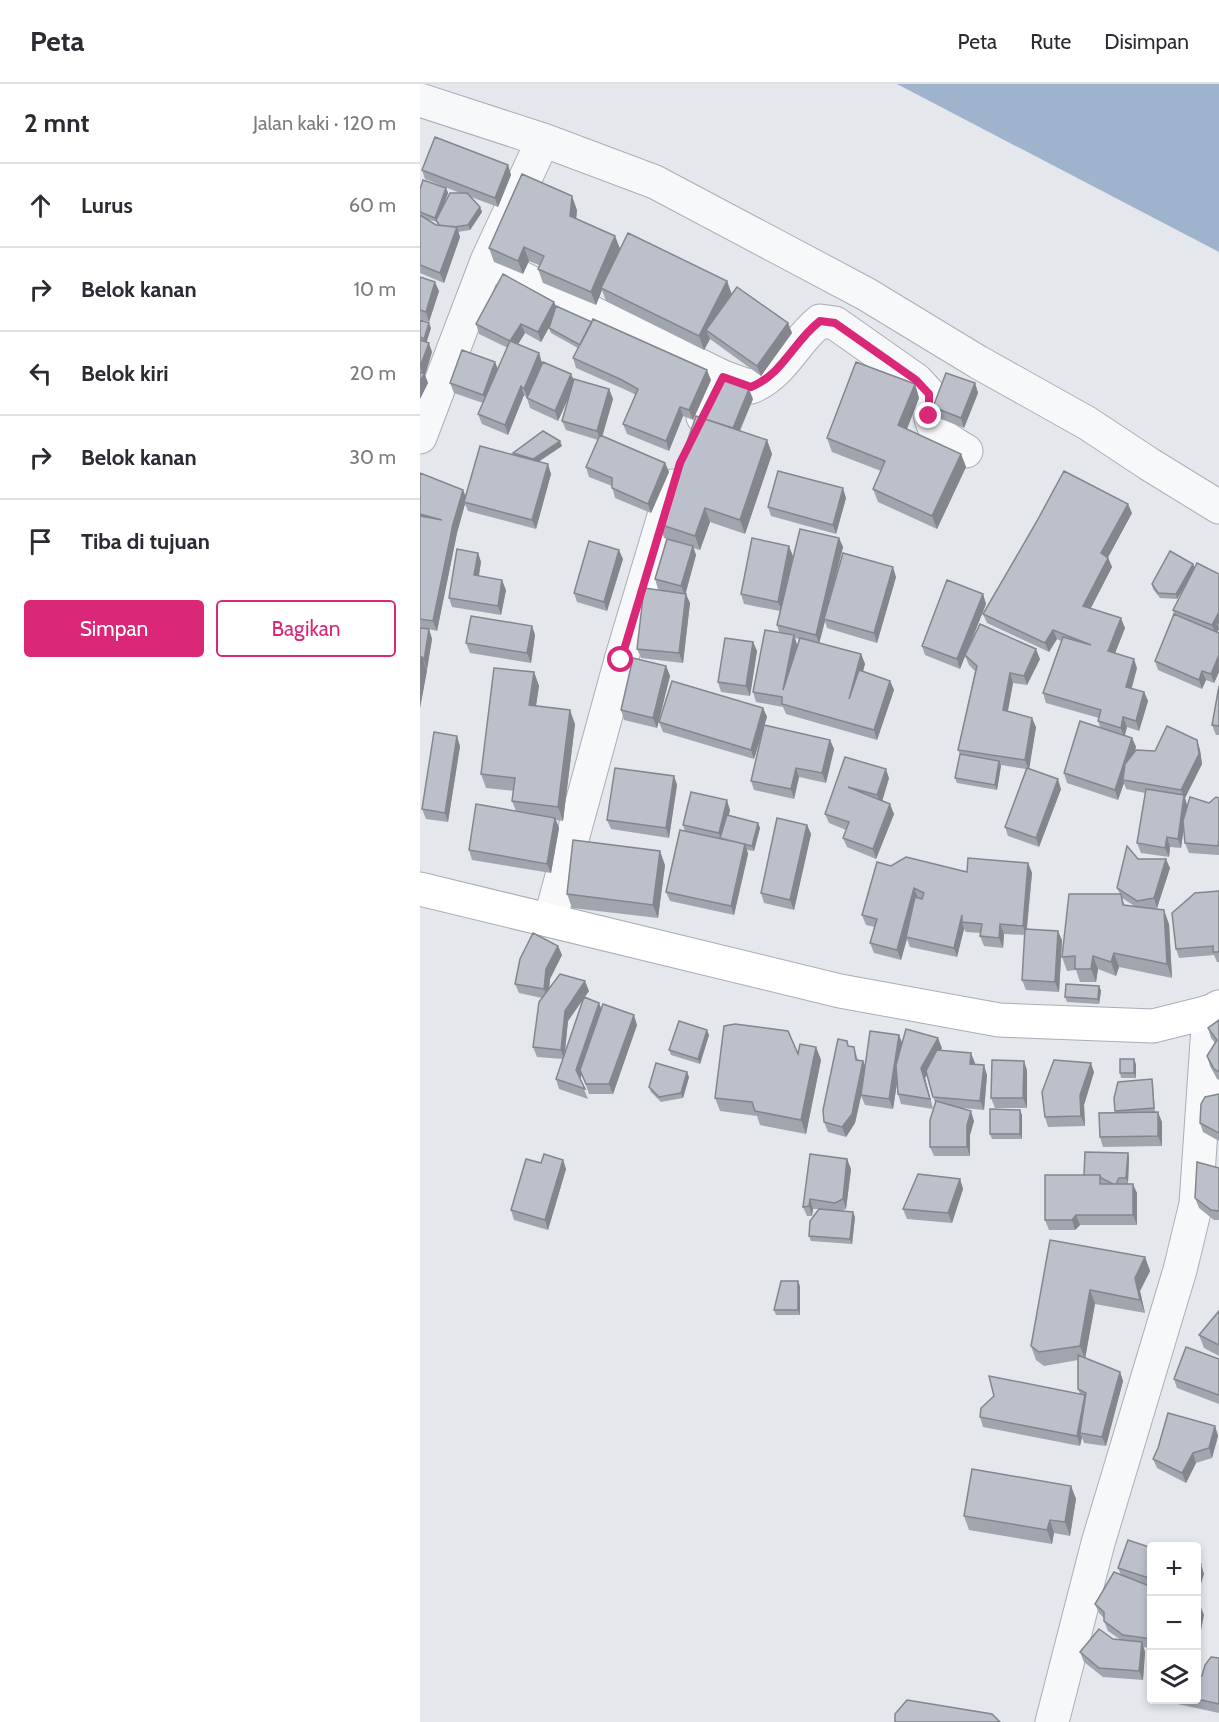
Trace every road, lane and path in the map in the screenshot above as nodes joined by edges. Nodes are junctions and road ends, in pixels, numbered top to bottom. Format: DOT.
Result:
graph roads {
  1 [pos="420,100"];
  2 [pos="543,140"];
  3 [pos="487,261"];
  4 [pos="723,377"];
  5 [pos="420,437"];
  6 [pos="966,452"];
  7 [pos="1219,507"];
  8 [pos="420,889"];
  9 [pos="550,920"];
  10 [pos="1214,1009"];
  11 [pos="1052,1722"];
  1 -- 2 [label="street"];
  2 -- 3 [label="street"];
  2 -- 7 [label="street"];
  3 -- 4 [label="street"];
  3 -- 5 [label="street"];
  4 -- 6 [label="street"];
  4 -- 9 [label="street"];
  8 -- 9 [label="street"];
  9 -- 10 [label="street"];
  10 -- 11 [label="street"];
}
